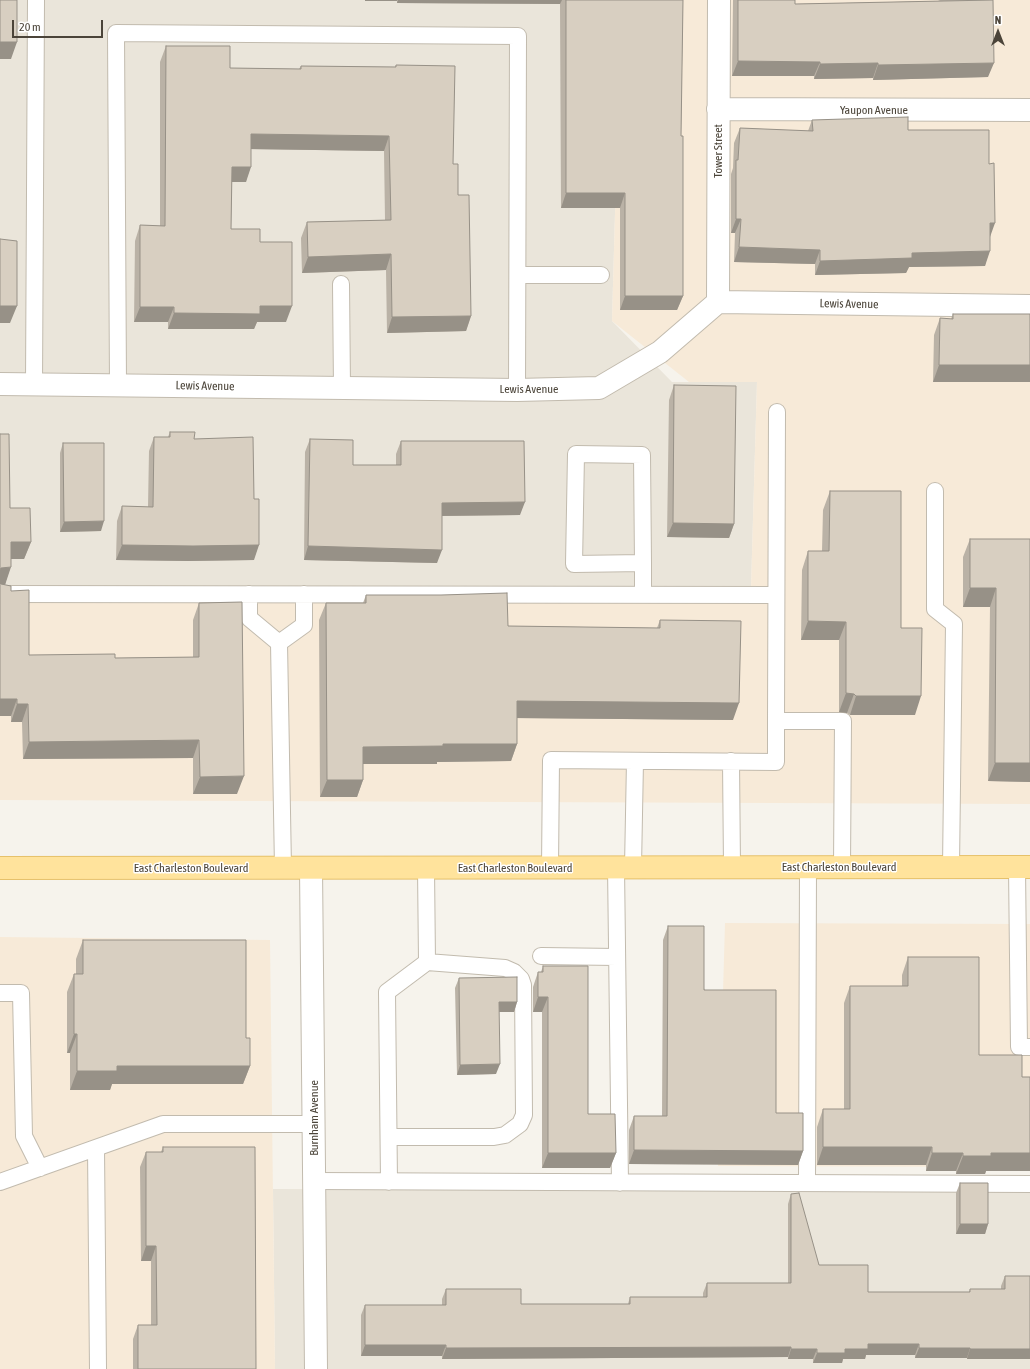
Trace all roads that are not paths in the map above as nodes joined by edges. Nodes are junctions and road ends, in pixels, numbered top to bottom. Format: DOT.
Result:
graph roads {
  1 [pos="36,0"];
  2 [pos="719,0"];
  3 [pos="718,110"];
  4 [pos="1030,110"];
  5 [pos="518,275"];
  6 [pos="601,275"];
  7 [pos="341,284"];
  8 [pos="718,302"];
  9 [pos="1030,306"];
  10 [pos="0,384"];
  11 [pos="34,384"];
  12 [pos="118,385"];
  13 [pos="342,388"];
  14 [pos="517,390"];
  15 [pos="777,412"];
  16 [pos="935,491"];
  17 [pos="643,563"];
  18 [pos="0,594"];
  19 [pos="250,594"];
  20 [pos="304,594"];
  21 [pos="643,595"];
  22 [pos="776,595"];
  23 [pos="279,643"];
  24 [pos="776,721"];
  25 [pos="635,760"];
  26 [pos="731,761"];
  27 [pos="624,867"];
  28 [pos="732,867"];
  29 [pos="808,867"];
  30 [pos="842,867"];
  31 [pos="952,867"];
  32 [pos="1024,867"];
  33 [pos="0,868"];
  34 [pos="283,868"];
  35 [pos="311,868"];
  36 [pos="426,868"];
  37 [pos="550,868"];
  38 [pos="542,956"];
  39 [pos="617,957"];
  40 [pos="427,962"];
  41 [pos="0,993"];
  42 [pos="1030,1047"];
  43 [pos="314,1124"];
  44 [pos="389,1137"];
  45 [pos="96,1148"];
  46 [pos="40,1168"];
  47 [pos="314,1181"];
  48 [pos="0,1182"];
  49 [pos="389,1182"];
  50 [pos="620,1183"];
  51 [pos="807,1183"];
  52 [pos="1030,1184"];
  53 [pos="98,1369"];
  54 [pos="316,1369"];
  1 -- 11 [label="lane"];
  2 -- 3 [label="street, Tower Street"];
  3 -- 4 [label="street, Yaupon Avenue"];
  3 -- 8 [label="street, Tower Street"];
  5 -- 6 [label="lane"];
  5 -- 12 [label="lane"];
  5 -- 14 [label="lane"];
  7 -- 13 [label="lane"];
  8 -- 9 [label="street, Lewis Avenue"];
  8 -- 14 [label="street, Lewis Avenue"];
  10 -- 11 [label="street, Lewis Avenue"];
  11 -- 12 [label="street, Lewis Avenue"];
  12 -- 13 [label="street, Lewis Avenue"];
  13 -- 14 [label="street, Lewis Avenue"];
  15 -- 22 [label="lane"];
  16 -- 31 [label="lane"];
  17 -- 17 [label="lane"];
  17 -- 21 [label="lane"];
  18 -- 19 [label="lane"];
  19 -- 20 [label="lane"];
  19 -- 23 [label="lane"];
  20 -- 21 [label="lane"];
  20 -- 23 [label="lane"];
  21 -- 22 [label="lane"];
  22 -- 24 [label="lane"];
  23 -- 34 [label="lane"];
  24 -- 26 [label="lane"];
  24 -- 30 [label="lane"];
  25 -- 26 [label="lane"];
  25 -- 27 [label="lane"];
  25 -- 37 [label="lane"];
  26 -- 28 [label="lane"];
  27 -- 28 [label="main road, East Charleston Boulevard"];
  27 -- 37 [label="main road, East Charleston Boulevard"];
  27 -- 39 [label="lane"];
  28 -- 29 [label="main road, East Charleston Boulevard"];
  29 -- 30 [label="main road, East Charleston Boulevard"];
  29 -- 51 [label="lane"];
  30 -- 31 [label="main road, East Charleston Boulevard"];
  31 -- 32 [label="main road, East Charleston Boulevard"];
  32 -- 42 [label="lane"];
  33 -- 34 [label="main road, East Charleston Boulevard"];
  34 -- 35 [label="main road, East Charleston Boulevard"];
  35 -- 36 [label="main road, East Charleston Boulevard"];
  35 -- 43 [label="street, Burnham Avenue"];
  36 -- 37 [label="main road, East Charleston Boulevard"];
  36 -- 40 [label="lane"];
  38 -- 39 [label="lane"];
  39 -- 50 [label="lane"];
  40 -- 44 [label="lane"];
  40 -- 44 [label="lane"];
  41 -- 46 [label="lane"];
  43 -- 45 [label="lane"];
  43 -- 47 [label="street, Burnham Avenue"];
  44 -- 49 [label="lane"];
  45 -- 46 [label="lane"];
  45 -- 53 [label="lane"];
  46 -- 48 [label="lane"];
  47 -- 49 [label="lane"];
  47 -- 54 [label="street, Burnham Avenue"];
  49 -- 50 [label="lane"];
  50 -- 51 [label="lane"];
  51 -- 52 [label="lane"];
}
